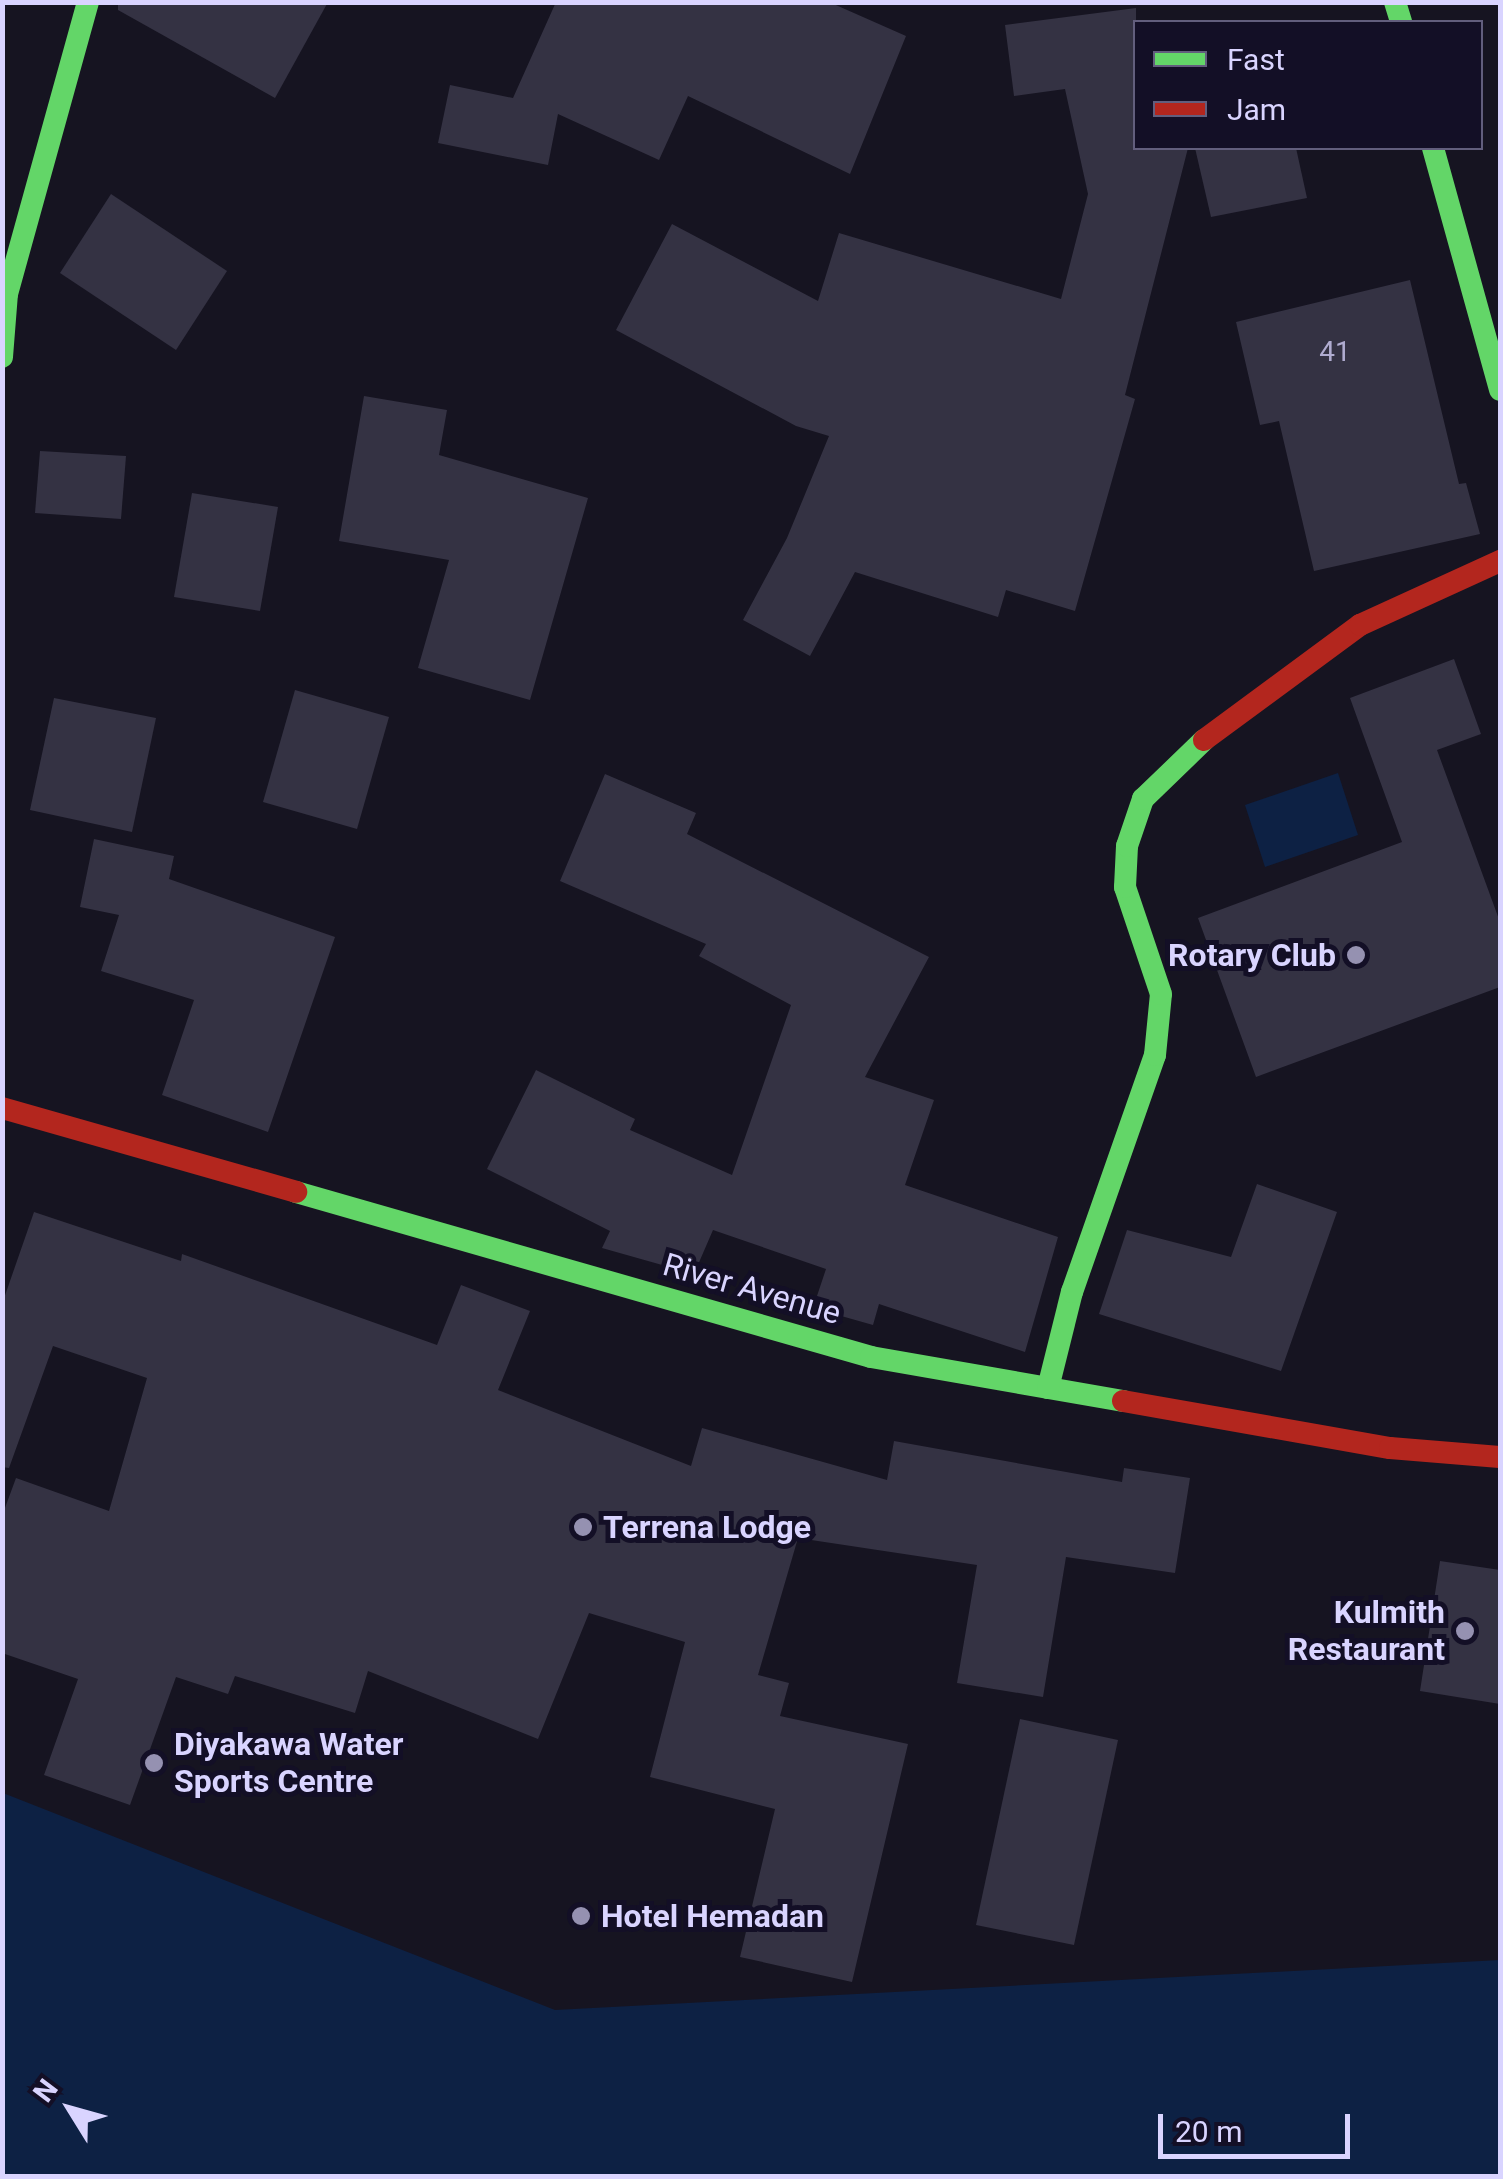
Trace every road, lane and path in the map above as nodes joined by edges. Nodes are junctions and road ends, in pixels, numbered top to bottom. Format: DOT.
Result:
graph roads {
  1 [pos="88,2"];
  2 [pos="1434,150"];
  3 [pos="2,356"];
  4 [pos="1500,390"];
  5 [pos="1500,561"];
  6 [pos="2,1108"];
  7 [pos="1048,1388"];
  8 [pos="1500,1458"];
  1 -- 3 [label="main road"];
  2 -- 4 [label="main road"];
  5 -- 7 [label="main road"];
  6 -- 7 [label="main road, River Avenue"];
  7 -- 8 [label="main road, River Avenue"];
}
